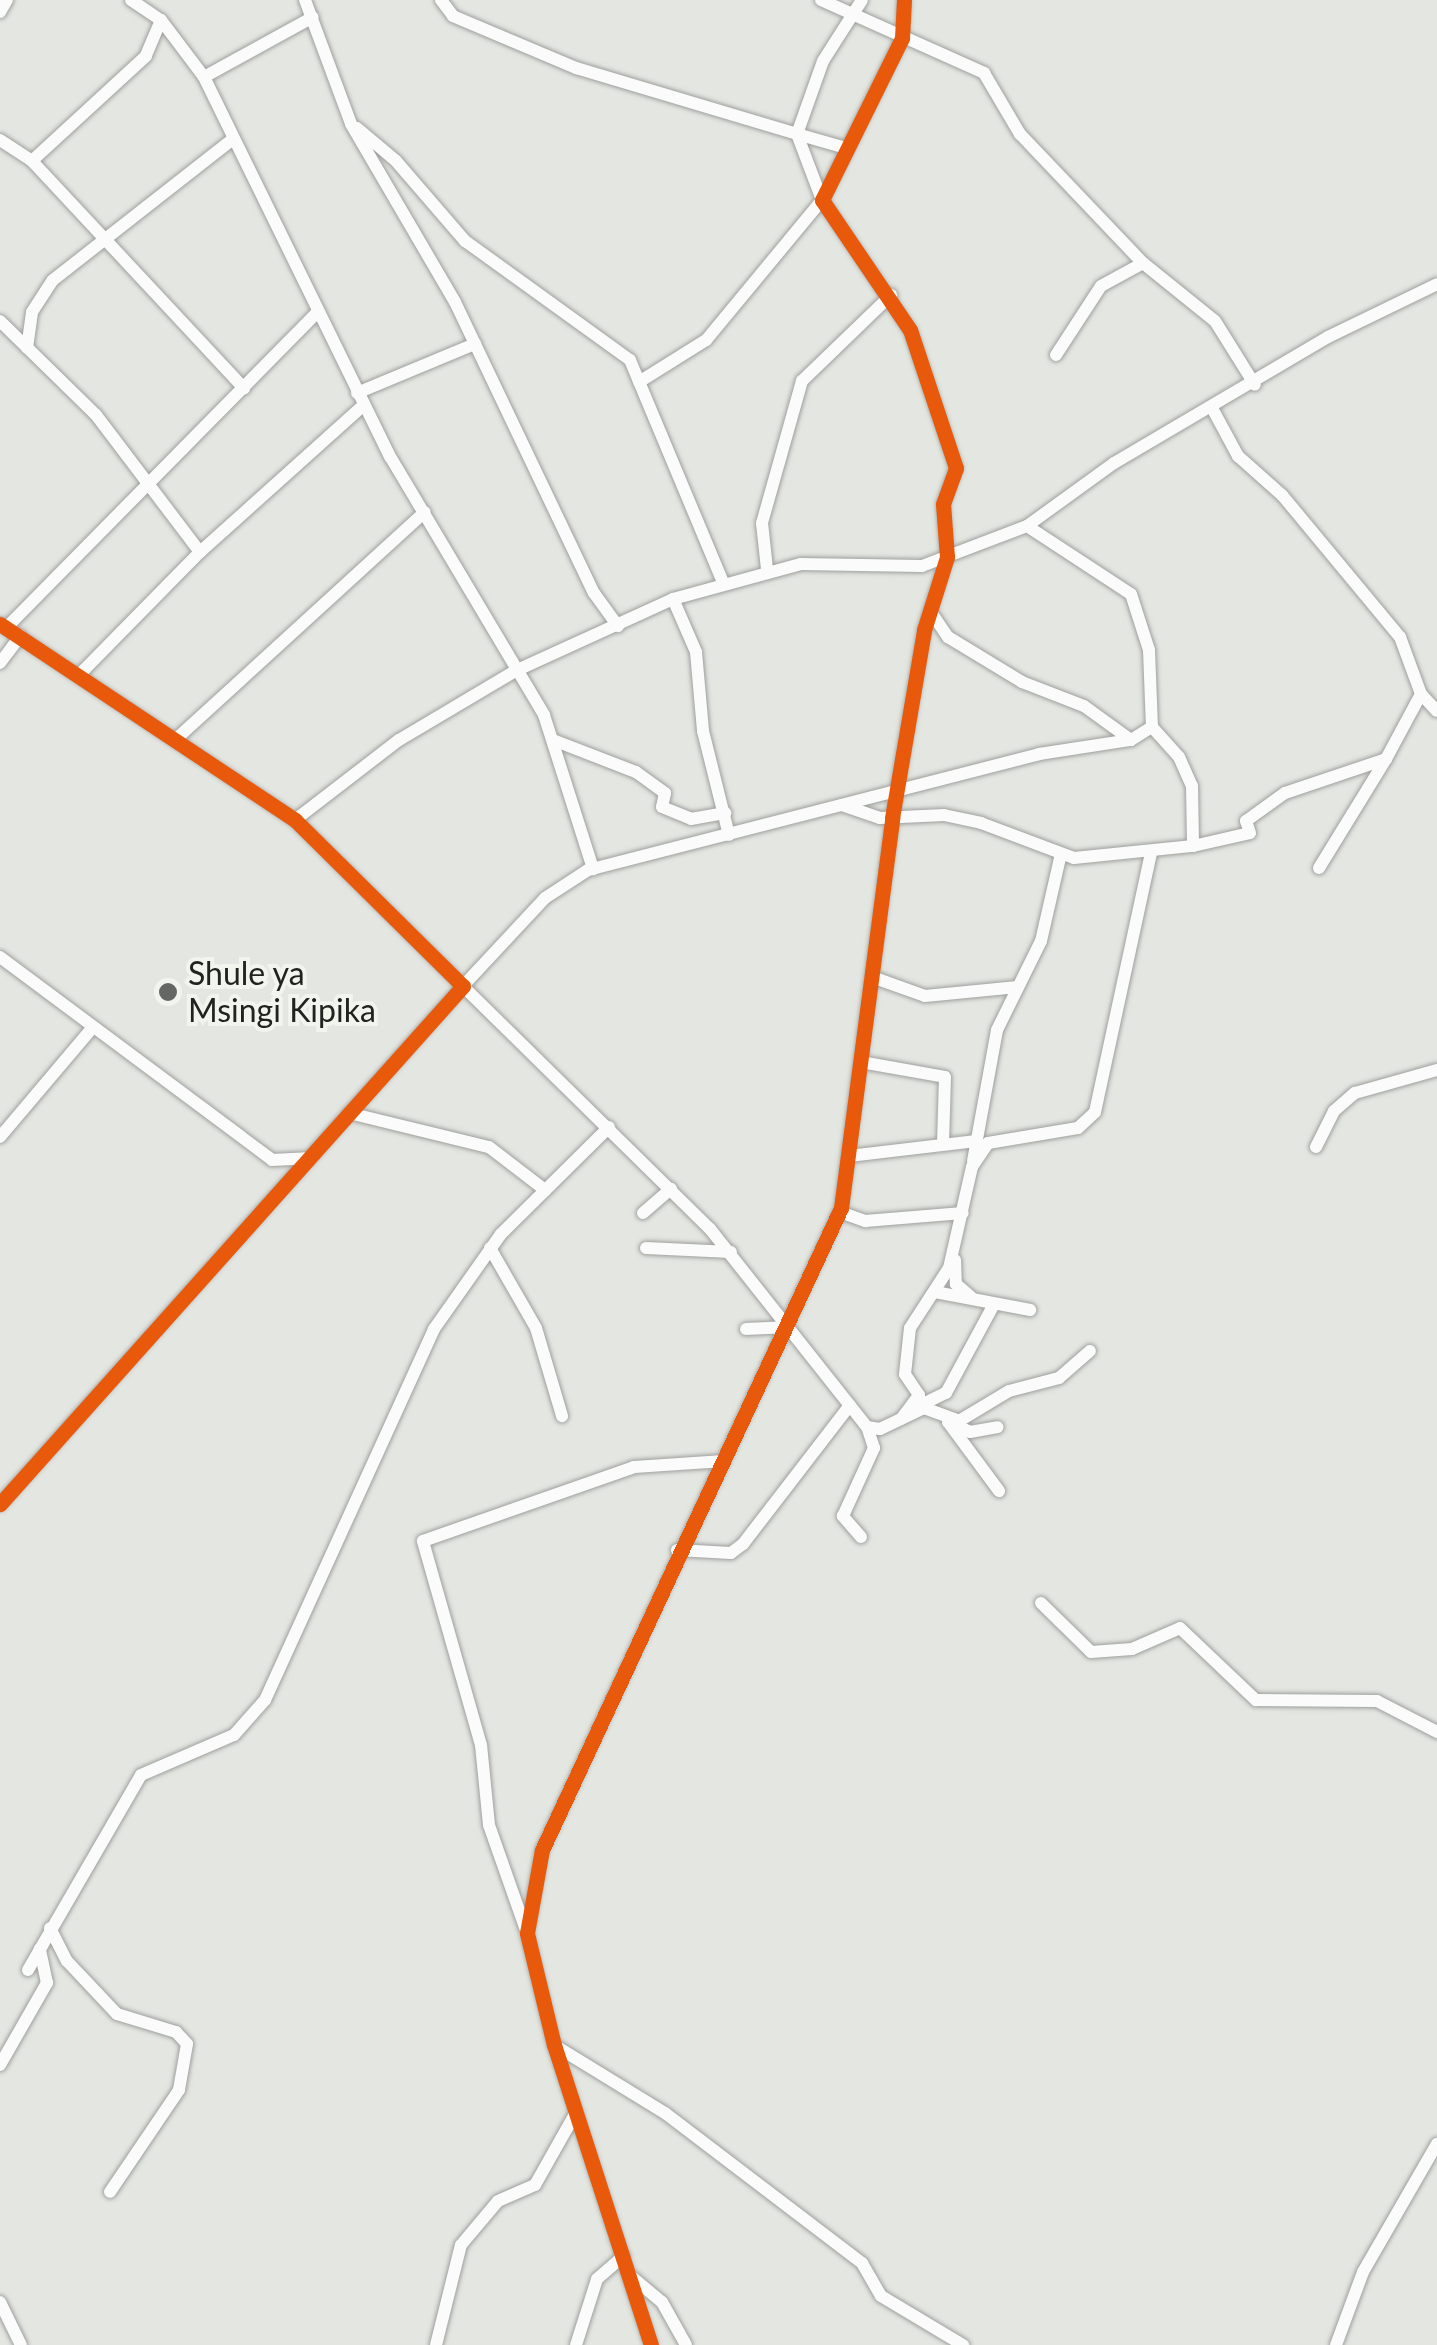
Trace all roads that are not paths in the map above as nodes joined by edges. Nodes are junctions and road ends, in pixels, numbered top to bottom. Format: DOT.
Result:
graph roads {
  1 [pos="8,0"];
  2 [pos="131,0"];
  3 [pos="305,0"];
  4 [pos="441,0"];
  5 [pos="820,0"];
  6 [pos="862,0"];
  7 [pos="904,0"];
  8 [pos="0,12"];
  9 [pos="853,12"];
  10 [pos="313,18"];
  11 [pos="161,20"];
  12 [pos="902,38"];
  13 [pos="204,77"];
  14 [pos="351,124"];
  15 [pos="797,134"];
  16 [pos="0,140"];
  17 [pos="230,141"];
  18 [pos="846,148"];
  19 [pos="32,161"];
  20 [pos="822,200"];
  21 [pos="104,238"];
  22 [pos="1143,264"];
  23 [pos="1437,284"];
  24 [pos="891,295"];
  25 [pos="317,313"];
  26 [pos="0,321"];
  27 [pos="476,344"];
  28 [pos="27,348"];
  29 [pos="1056,355"];
  30 [pos="639,382"];
  31 [pos="1254,385"];
  32 [pos="244,388"];
  33 [pos="361,399"];
  34 [pos="1212,408"];
  35 [pos="148,489"];
  36 [pos="426,512"];
  37 [pos="1027,526"];
  38 [pos="200,552"];
  39 [pos="947,558"];
  40 [pos="767,569"];
  41 [pos="723,582"];
  42 [pos="673,600"];
  43 [pos="934,615"];
  44 [pos="3,626"];
  45 [pos="618,626"];
  46 [pos="20,636"];
  47 [pos="0,663"];
  48 [pos="515,671"];
  49 [pos="79,675"];
  50 [pos="1421,694"];
  51 [pos="1437,710"];
  52 [pos="1152,727"];
  53 [pos="176,740"];
  54 [pos="553,740"];
  55 [pos="1130,740"];
  56 [pos="1386,759"];
  57 [pos="896,794"];
  58 [pos="834,804"];
  59 [pos="725,814"];
  60 [pos="892,818"];
  61 [pos="295,820"];
  62 [pos="729,834"];
  63 [pos="1194,846"];
  64 [pos="1151,852"];
  65 [pos="1061,854"];
  66 [pos="1319,868"];
  67 [pos="593,869"];
  68 [pos="0,957"];
  69 [pos="872,976"];
  70 [pos="463,986"];
  71 [pos="1018,987"];
  72 [pos="93,1027"];
  73 [pos="861,1062"];
  74 [pos="1437,1070"];
  75 [pos="349,1113"];
  76 [pos="609,1126"];
  77 [pos="0,1137"];
  78 [pos="976,1140"];
  79 [pos="944,1144"];
  80 [pos="1316,1147"];
  81 [pos="848,1156"];
  82 [pos="307,1158"];
  83 [pos="972,1167"];
  84 [pos="671,1189"];
  85 [pos="545,1190"];
  86 [pos="840,1212"];
  87 [pos="643,1213"];
  88 [pos="962,1213"];
  89 [pos="490,1248"];
  90 [pos="646,1248"];
  91 [pos="731,1252"];
  92 [pos="950,1254"];
  93 [pos="935,1292"];
  94 [pos="971,1297"];
  95 [pos="993,1306"];
  96 [pos="1030,1310"];
  97 [pos="789,1327"];
  98 [pos="746,1329"];
  99 [pos="1090,1351"];
  100 [pos="922,1401"];
  101 [pos="850,1405"];
  102 [pos="562,1416"];
  103 [pos="948,1422"];
  104 [pos="867,1427"];
  105 [pos="998,1427"];
  106 [pos="724,1460"];
  107 [pos="999,1491"];
  108 [pos="0,1504"];
  109 [pos="861,1537"];
  110 [pos="677,1550"];
  111 [pos="1042,1602"];
  112 [pos="1437,1732"];
  113 [pos="50,1928"];
  114 [pos="527,1933"];
  115 [pos="40,1948"];
  116 [pos="28,1970"];
  117 [pos="554,2045"];
  118 [pos="0,2065"];
  119 [pos="575,2114"];
  120 [pos="1437,2144"];
  121 [pos="110,2192"];
  122 [pos="623,2256"];
  123 [pos="630,2276"];
  124 [pos="0,2302"];
  125 [pos="20,2345"];
  126 [pos="436,2345"];
  127 [pos="576,2345"];
  128 [pos="651,2345"];
  129 [pos="686,2345"];
  130 [pos="962,2345"];
  131 [pos="1336,2345"];
  1 -- 8 [label="street"];
  2 -- 11 [label="street"];
  3 -- 10 [label="street"];
  4 -- 15 [label="street"];
  5 -- 9 [label="street"];
  6 -- 9 [label="street"];
  7 -- 12 [label="street"];
  9 -- 12 [label="street"];
  9 -- 15 [label="street"];
  10 -- 13 [label="street"];
  10 -- 14 [label="street"];
  11 -- 13 [label="street"];
  11 -- 19 [label="street"];
  12 -- 18 [label="street"];
  12 -- 22 [label="street"];
  13 -- 17 [label="street"];
  14 -- 27 [label="street"];
  14 -- 30 [label="street"];
  15 -- 18 [label="street"];
  15 -- 20 [label="street"];
  16 -- 19 [label="street"];
  17 -- 21 [label="street"];
  17 -- 25 [label="street"];
  18 -- 20 [label="street"];
  19 -- 21 [label="street"];
  20 -- 24 [label="street"];
  20 -- 30 [label="street"];
  21 -- 28 [label="street"];
  21 -- 32 [label="street"];
  22 -- 29 [label="street"];
  22 -- 31 [label="street"];
  23 -- 31 [label="street"];
  24 -- 39 [label="street"];
  24 -- 40 [label="street"];
  25 -- 32 [label="street"];
  25 -- 33 [label="street"];
  26 -- 28 [label="street"];
  27 -- 33 [label="street"];
  27 -- 45 [label="street"];
  28 -- 35 [label="street"];
  30 -- 41 [label="street"];
  31 -- 34 [label="street"];
  32 -- 35 [label="street"];
  33 -- 36 [label="street"];
  33 -- 38 [label="street"];
  34 -- 37 [label="street"];
  34 -- 50 [label="street"];
  35 -- 38 [label="street"];
  35 -- 44 [label="street"];
  36 -- 48 [label="street"];
  36 -- 53 [label="street"];
  37 -- 39 [label="street"];
  37 -- 52 [label="street"];
  38 -- 49 [label="street"];
  39 -- 40 [label="street"];
  39 -- 43 [label="street"];
  40 -- 41 [label="street"];
  41 -- 42 [label="street"];
  42 -- 45 [label="street"];
  42 -- 59 [label="street"];
  43 -- 55 [label="street"];
  43 -- 57 [label="street"];
  44 -- 46 [label="street"];
  45 -- 48 [label="street"];
  46 -- 47 [label="street"];
  46 -- 49 [label="street"];
  48 -- 54 [label="street"];
  48 -- 61 [label="street"];
  49 -- 53 [label="street"];
  50 -- 51 [label="street"];
  50 -- 56 [label="street"];
  52 -- 55 [label="street"];
  52 -- 63 [label="street"];
  53 -- 61 [label="street"];
  54 -- 59 [label="street"];
  54 -- 67 [label="street"];
  55 -- 57 [label="street"];
  56 -- 63 [label="street"];
  56 -- 66 [label="street"];
  57 -- 58 [label="street"];
  57 -- 60 [label="street"];
  58 -- 60 [label="street"];
  58 -- 62 [label="street"];
  59 -- 62 [label="street"];
  60 -- 65 [label="street"];
  60 -- 69 [label="street"];
  61 -- 70 [label="street"];
  62 -- 67 [label="street"];
  63 -- 64 [label="street"];
  64 -- 65 [label="street"];
  64 -- 83 [label="street"];
  65 -- 71 [label="street"];
  67 -- 70 [label="street"];
  68 -- 72 [label="street"];
  69 -- 71 [label="street"];
  69 -- 73 [label="street"];
  70 -- 75 [label="street"];
  70 -- 76 [label="street"];
  71 -- 78 [label="street"];
  72 -- 77 [label="street"];
  72 -- 82 [label="street"];
  73 -- 79 [label="street"];
  73 -- 81 [label="street"];
  74 -- 80 [label="street"];
  75 -- 82 [label="street"];
  75 -- 85 [label="street"];
  76 -- 84 [label="street"];
  76 -- 85 [label="street"];
  78 -- 79 [label="street"];
  78 -- 83 [label="street"];
  79 -- 81 [label="street"];
  81 -- 86 [label="street"];
  82 -- 108 [label="street"];
  83 -- 88 [label="street"];
  84 -- 87 [label="street"];
  84 -- 91 [label="street"];
  85 -- 89 [label="street"];
  86 -- 88 [label="street"];
  86 -- 97 [label="street"];
  88 -- 92 [label="street"];
  89 -- 102 [label="street"];
  89 -- 113 [label="street"];
  90 -- 91 [label="street"];
  91 -- 97 [label="street"];
  92 -- 93 [label="street"];
  92 -- 94 [label="street"];
  93 -- 94 [label="street"];
  93 -- 100 [label="street"];
  94 -- 95 [label="street"];
  95 -- 96 [label="street"];
  95 -- 100 [label="street"];
  97 -- 98 [label="street"];
  97 -- 101 [label="street"];
  97 -- 106 [label="street"];
  99 -- 103 [label="street"];
  100 -- 103 [label="street"];
  100 -- 104 [label="street"];
  101 -- 104 [label="street"];
  101 -- 110 [label="street"];
  103 -- 105 [label="street"];
  103 -- 107 [label="street"];
  104 -- 109 [label="street"];
  106 -- 110 [label="street"];
  106 -- 114 [label="street"];
  110 -- 114 [label="street"];
  111 -- 112 [label="street"];
  113 -- 115 [label="street"];
  113 -- 121 [label="street"];
  114 -- 117 [label="street"];
  115 -- 116 [label="street"];
  115 -- 118 [label="street"];
  117 -- 119 [label="street"];
  117 -- 130 [label="street"];
  119 -- 122 [label="street"];
  119 -- 126 [label="street"];
  120 -- 131 [label="street"];
  122 -- 123 [label="street"];
  122 -- 127 [label="street"];
  123 -- 128 [label="street"];
  123 -- 129 [label="street"];
  124 -- 125 [label="street"];
}
